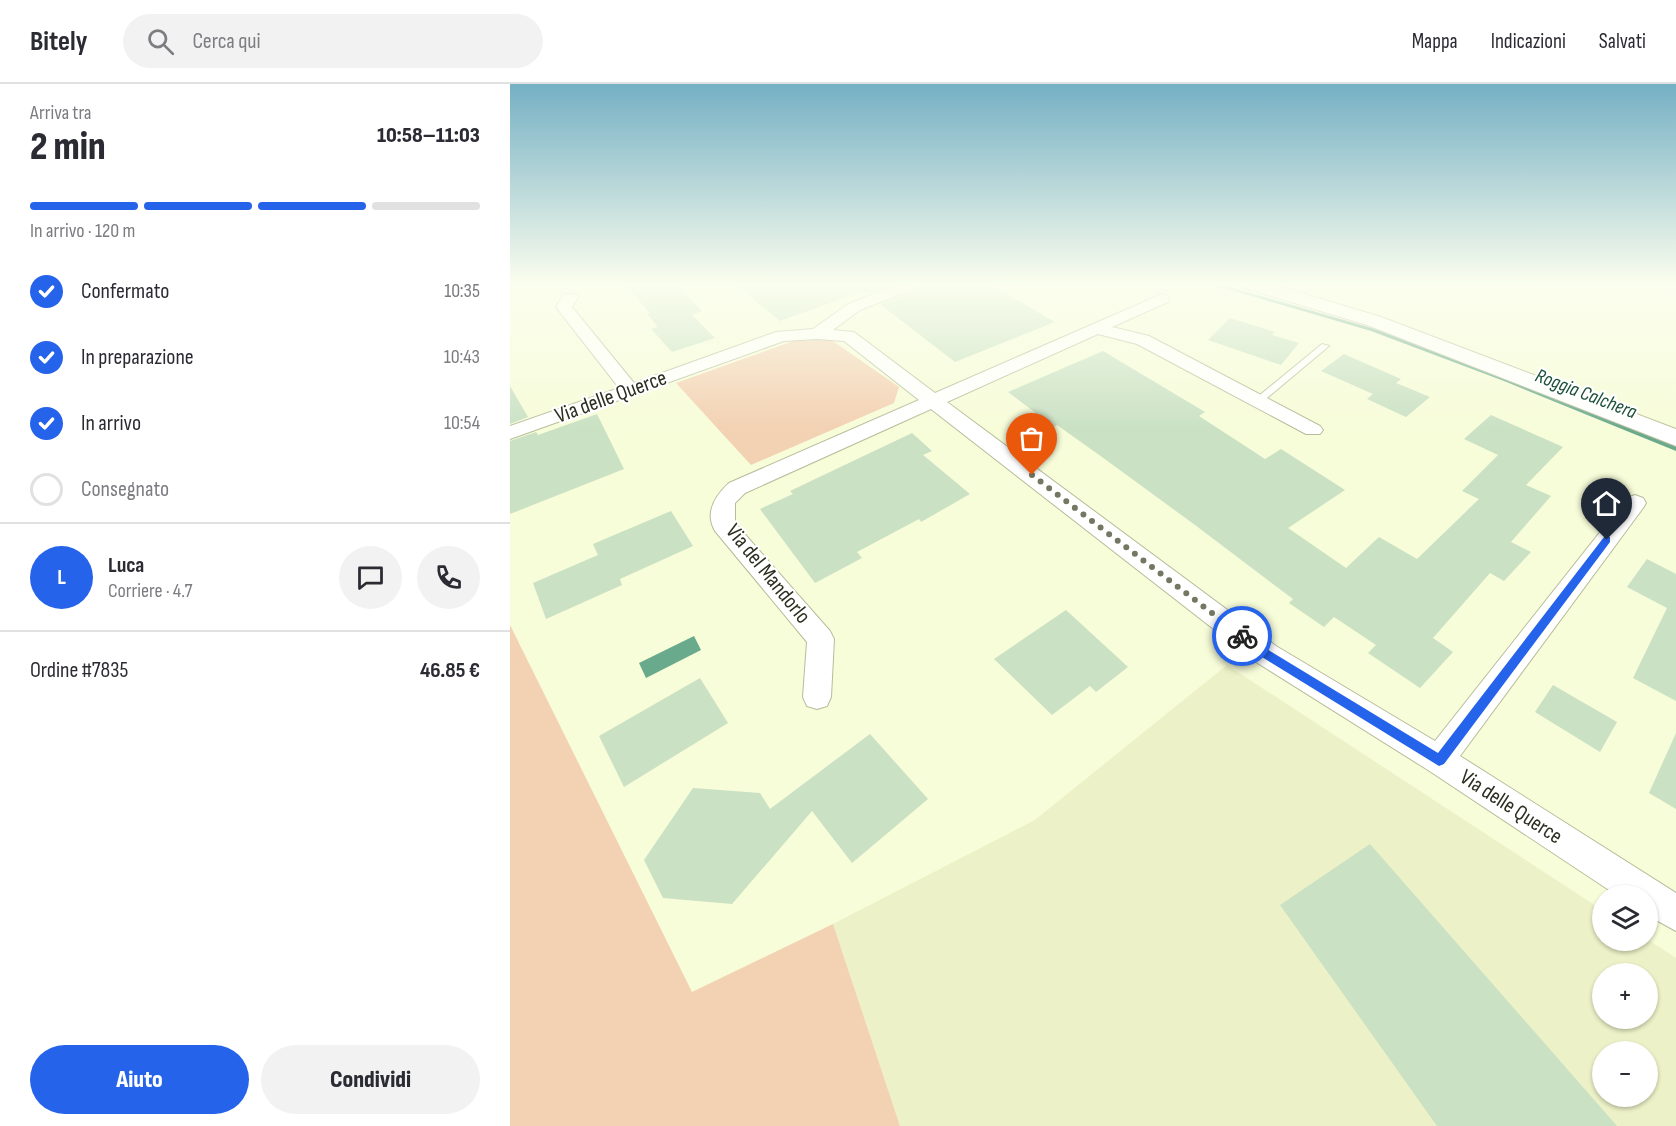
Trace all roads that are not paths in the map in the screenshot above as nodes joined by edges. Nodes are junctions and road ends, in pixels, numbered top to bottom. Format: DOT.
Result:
graph roads {
  1 [pos="584,332"];
  2 [pos="820,332"];
  3 [pos="1087,332"];
  4 [pos="1110,332"];
  5 [pos="1401,332"];
  6 [pos="817,334"];
  7 [pos="1325,346"];
  8 [pos="630,390"];
  9 [pos="932,399"];
  10 [pos="1258,401"];
  11 [pos="1313,430"];
  12 [pos="510,433"];
  13 [pos="1676,438"];
  14 [pos="1635,503"];
  15 [pos="817,697"];
  16 [pos="1439,760"];
  17 [pos="1676,914"];
  1 -- 8 [label="street"];
  2 -- 6 [label="street"];
  3 -- 9 [label="street, Via del Mandorlo"];
  4 -- 10 [label="street"];
  5 -- 13 [label="street"];
  6 -- 8 [label="street, Via delle Querce"];
  6 -- 9 [label="street, Via delle Querce"];
  7 -- 10 [label="lane"];
  8 -- 12 [label="street, Via delle Querce"];
  9 -- 15 [label="street, Via del Mandorlo"];
  9 -- 16 [label="street, Via delle Querce"];
  10 -- 11 [label="street"];
  14 -- 16 [label="street"];
  16 -- 17 [label="street, Via delle Querce"];
}
